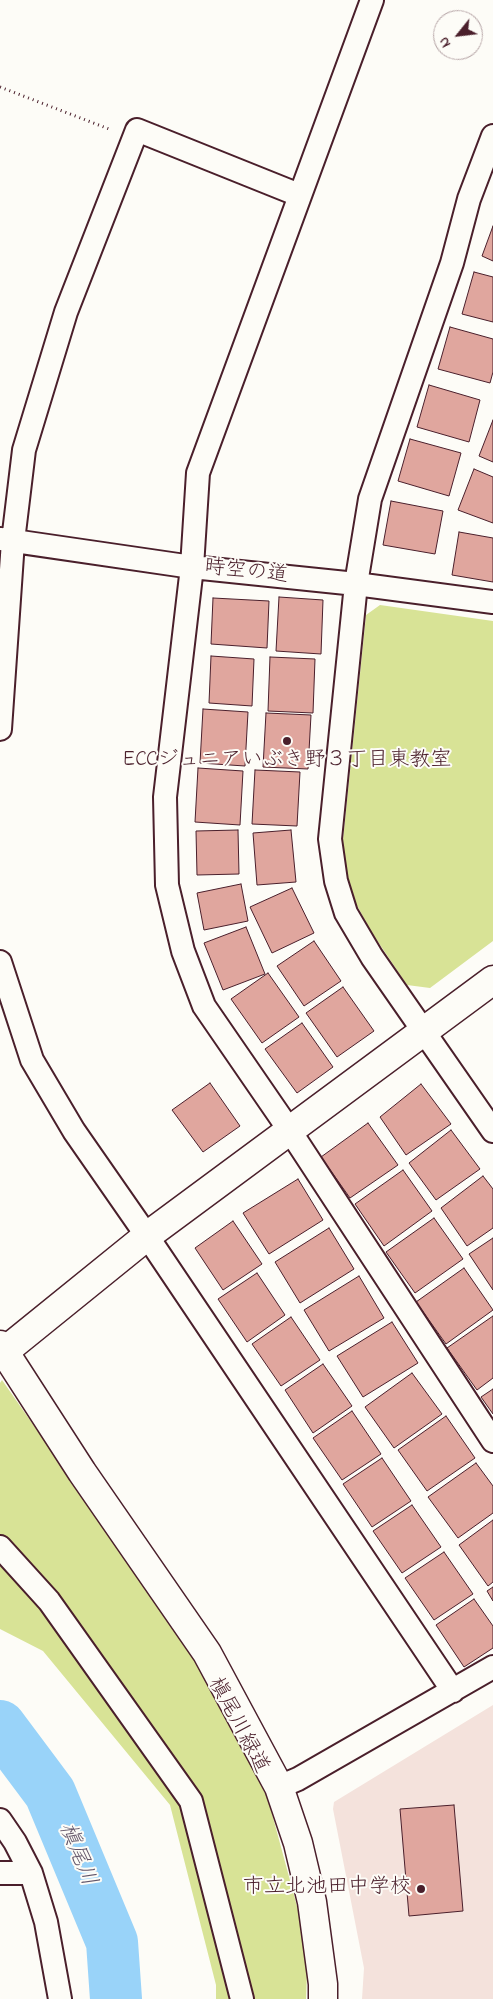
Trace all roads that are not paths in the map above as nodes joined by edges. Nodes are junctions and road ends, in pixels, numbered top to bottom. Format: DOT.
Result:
graph roads {
  1 [pos="372,0"];
  2 [pos="493,136"];
  3 [pos="299,195"];
  4 [pos="6,540"];
  5 [pos="192,567"];
  6 [pos="356,584"];
  7 [pos="493,602"];
  8 [pos="0,729"];
  9 [pos="0,962"];
  10 [pos="493,980"];
  11 [pos="424,1031"];
  12 [pos="493,1131"];
  13 [pos="290,1132"];
  14 [pos="147,1236"];
  15 [pos="1,1350"];
  16 [pos="493,1441"];
  17 [pos="0,1547"];
  18 [pos="493,1667"];
  19 [pos="453,1691"];
  20 [pos="279,1788"];
  21 [pos="0,1820"];
  22 [pos="0,1873"];
  23 [pos="30,1873"];
  24 [pos="60,1999"];
  25 [pos="242,1999"];
  26 [pos="323,1999"];
  1 -- 3 [label="street"];
  2 -- 6 [label="street"];
  3 -- 4 [label="street"];
  3 -- 5 [label="street"];
  4 -- 5 [label="street, 時空の道"];
  4 -- 8 [label="street"];
  5 -- 6 [label="street, 時空の道"];
  5 -- 13 [label="street"];
  6 -- 7 [label="street, 時空の道"];
  6 -- 11 [label="street"];
  9 -- 14 [label="street"];
  10 -- 11 [label="street"];
  11 -- 12 [label="street"];
  11 -- 13 [label="street"];
  13 -- 14 [label="street"];
  13 -- 16 [label="street"];
  14 -- 15 [label="street"];
  14 -- 19 [label="street"];
  15 -- 20 [label="street"];
  17 -- 25 [label="street"];
  18 -- 19 [label="street"];
  19 -- 20 [label="street"];
  20 -- 26 [label="street"];
  21 -- 23 [label="street"];
  22 -- 23 [label="street"];
  23 -- 24 [label="street"];
}
